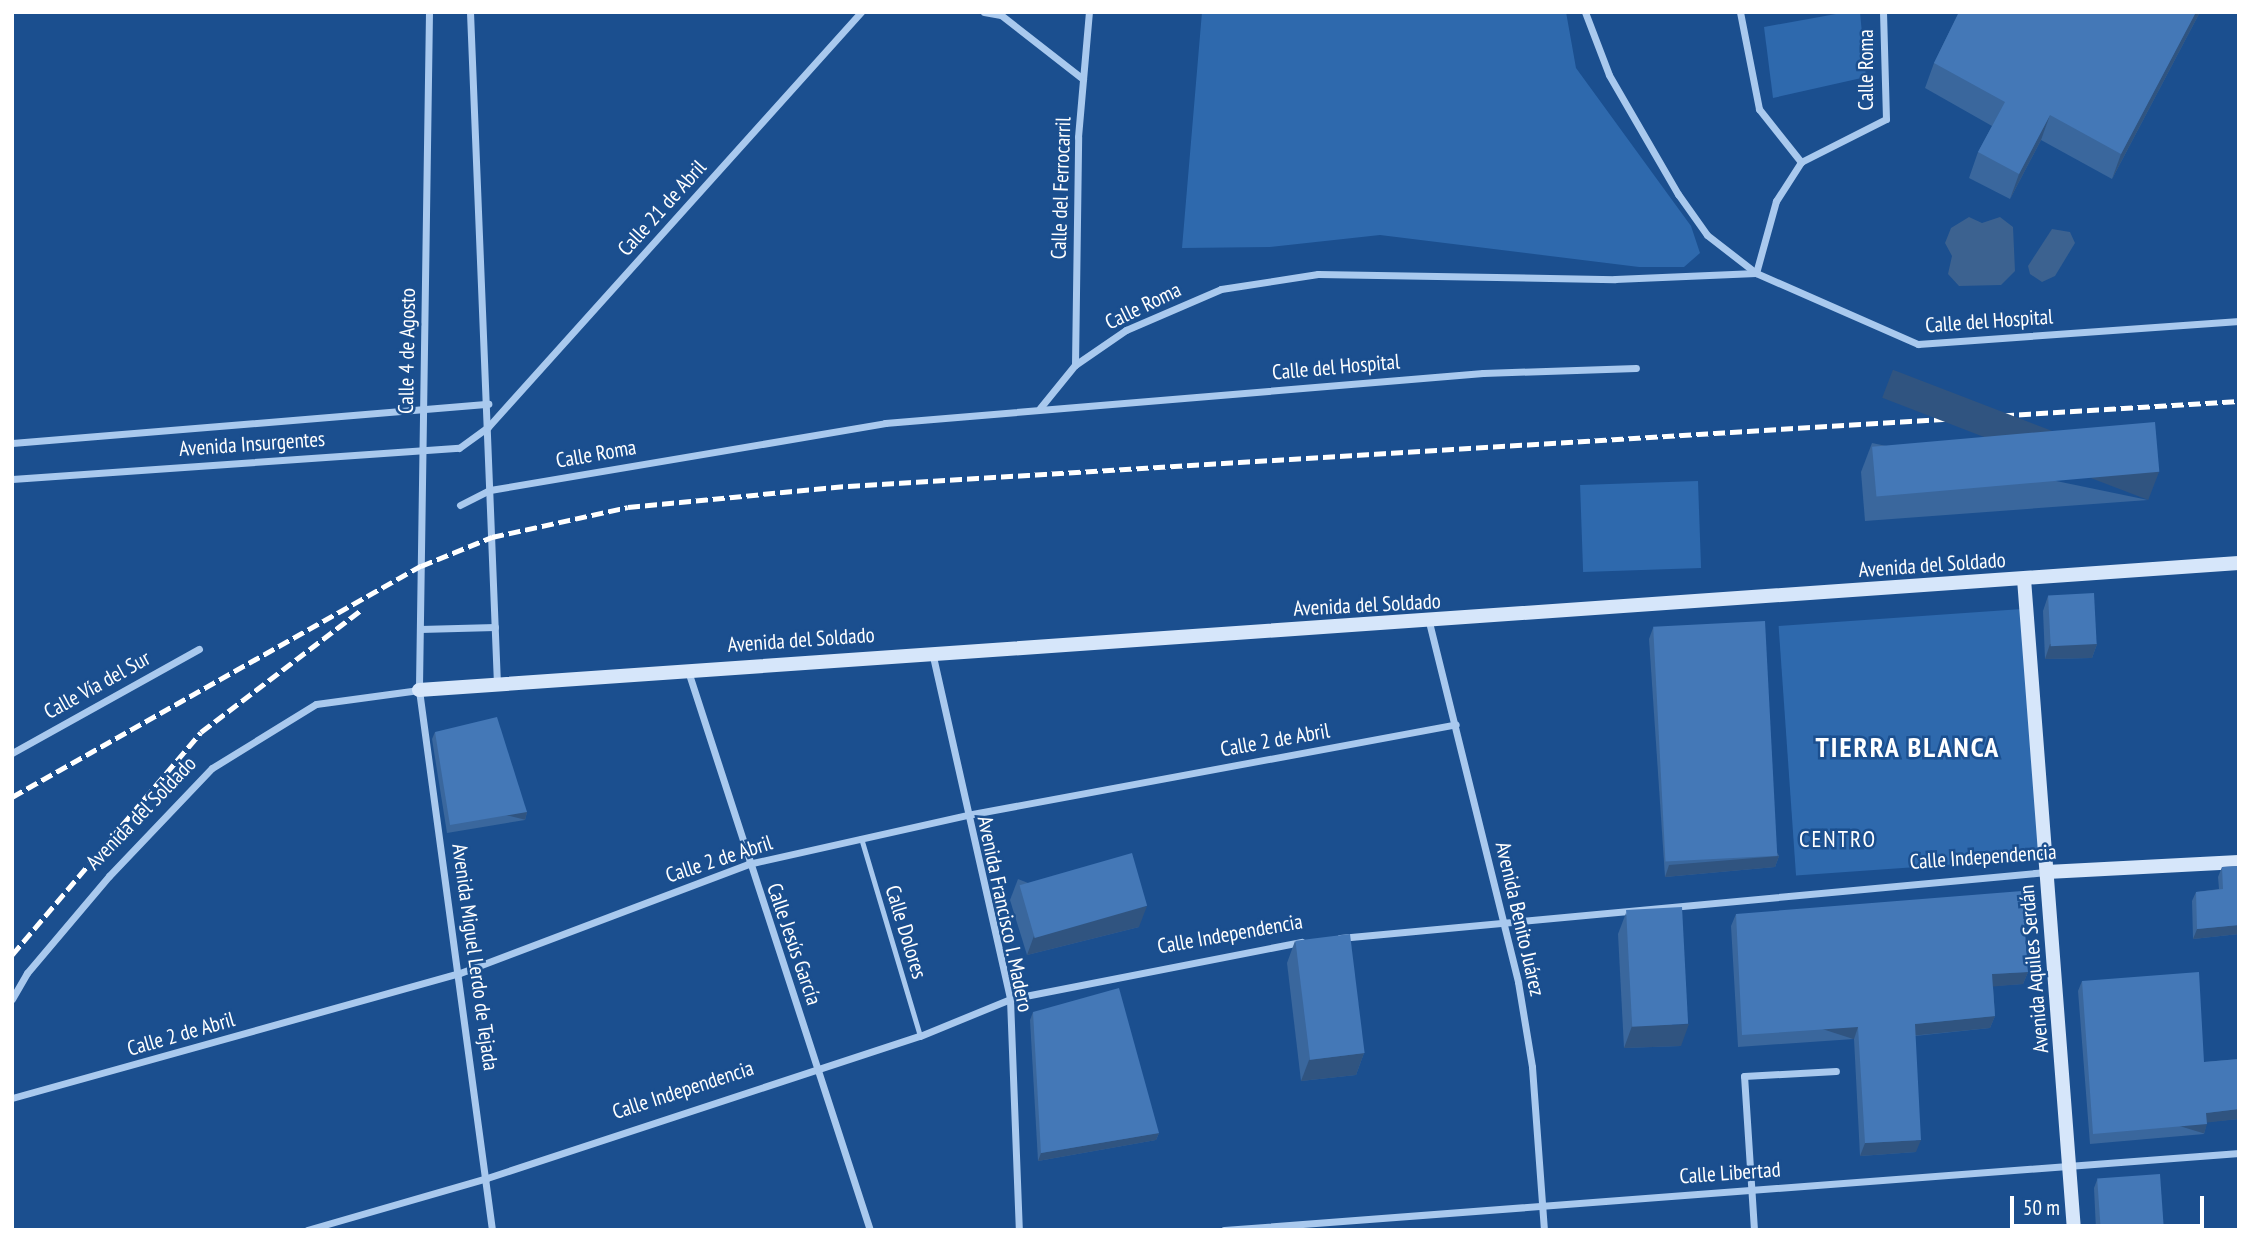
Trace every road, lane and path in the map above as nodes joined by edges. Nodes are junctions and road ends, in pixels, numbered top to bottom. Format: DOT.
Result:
graph roads {
  1 [pos="429,12"];
  2 [pos="470,12"];
  3 [pos="861,12"];
  4 [pos="985,12"];
  5 [pos="1089,12"];
  6 [pos="1585,12"];
  7 [pos="1740,12"];
  8 [pos="1883,12"];
  9 [pos="1083,79"];
  10 [pos="1801,162"];
  11 [pos="1756,273"];
  12 [pos="2239,321"];
  13 [pos="1075,365"];
  14 [pos="1636,369"];
  15 [pos="488,404"];
  16 [pos="1040,408"];
  17 [pos="424,409"];
  18 [pos="488,427"];
  19 [pos="12,443"];
  20 [pos="424,450"];
  21 [pos="12,479"];
  22 [pos="490,490"];
  23 [pos="460,505"];
  24 [pos="2239,564"];
  25 [pos="2024,579"];
  26 [pos="1429,622"];
  27 [pos="495,627"];
  28 [pos="420,629"];
  29 [pos="199,649"];
  30 [pos="932,651"];
  31 [pos="687,670"];
  32 [pos="497,685"];
  33 [pos="419,690"];
  34 [pos="1456,724"];
  35 [pos="12,753"];
  36 [pos="967,815"];
  37 [pos="862,838"];
  38 [pos="2239,862"];
  39 [pos="748,864"];
  40 [pos="2047,872"];
  41 [pos="1505,923"];
  42 [pos="1332,939"];
  43 [pos="1306,942"];
  44 [pos="460,974"];
  45 [pos="12,999"];
  46 [pos="1010,999"];
  47 [pos="920,1036"];
  48 [pos="817,1068"];
  49 [pos="1836,1071"];
  50 [pos="12,1098"];
  51 [pos="2239,1153"];
  52 [pos="2070,1168"];
  53 [pos="487,1178"];
  54 [pos="1751,1189"];
  55 [pos="1542,1203"];
  56 [pos="307,1230"];
  57 [pos="492,1230"];
  58 [pos="870,1230"];
  59 [pos="1020,1230"];
  60 [pos="1224,1230"];
  61 [pos="1544,1230"];
  62 [pos="1755,1230"];
  63 [pos="2074,1230"];
  1 -- 17 [label="street, Calle 4 de Agosto"];
  2 -- 15 [label="street"];
  3 -- 18 [label="street, Calle 21 de Abril"];
  4 -- 9 [label="street"];
  5 -- 9 [label="street, Calle del Ferrocarril"];
  6 -- 11 [label="street"];
  7 -- 10 [label="street"];
  8 -- 10 [label="street, Calle Roma"];
  9 -- 13 [label="street, Calle del Ferrocarril"];
  10 -- 11 [label="street"];
  11 -- 12 [label="street, Calle del Hospital"];
  11 -- 13 [label="street, Calle Roma"];
  13 -- 16 [label="street, Calle Roma"];
  14 -- 16 [label="street, Calle del Hospital"];
  15 -- 17 [label="street, Avenida Insurgentes"];
  15 -- 18 [label="street"];
  16 -- 22 [label="street, Calle Roma"];
  17 -- 19 [label="street, Avenida Insurgentes"];
  17 -- 20 [label="street, Calle 4 de Agosto"];
  18 -- 20 [label="street, Avenida Insurgentes"];
  18 -- 22 [label="street"];
  20 -- 21 [label="street, Avenida Insurgentes"];
  20 -- 28 [label="street, Calle 4 de Agosto"];
  22 -- 23 [label="street, Calle Roma"];
  22 -- 27 [label="street"];
  24 -- 25 [label="street, Avenida del Soldado"];
  25 -- 26 [label="street, Avenida del Soldado"];
  25 -- 40 [label="street, Avenida Aquiles Serdán"];
  26 -- 30 [label="street, Avenida del Soldado"];
  26 -- 34 [label="street, Avenida Benito Juárez"];
  27 -- 28 [label="street"];
  27 -- 32 [label="street"];
  28 -- 33 [label="street, Calle 4 de Agosto"];
  29 -- 35 [label="street, Calle Vía del Sur"];
  30 -- 31 [label="street, Avenida del Soldado"];
  30 -- 36 [label="street, Avenida Francisco I. Madero"];
  31 -- 32 [label="street, Avenida del Soldado"];
  31 -- 39 [label="street, Calle Jesús García"];
  32 -- 33 [label="street, Avenida del Soldado"];
  33 -- 44 [label="street, Avenida Miguel Lerdo de Tejada"];
  33 -- 45 [label="street, Avenida del Soldado"];
  34 -- 36 [label="street, Calle 2 de Abril"];
  34 -- 41 [label="street, Avenida Benito Juárez"];
  36 -- 37 [label="street, Calle 2 de Abril"];
  36 -- 46 [label="street, Avenida Francisco I. Madero"];
  37 -- 39 [label="street, Calle 2 de Abril"];
  37 -- 47 [label="lane, Calle Dolores"];
  38 -- 40 [label="street, Calle Independencia"];
  39 -- 44 [label="street, Calle 2 de Abril"];
  39 -- 48 [label="street, Calle Jesús García"];
  40 -- 41 [label="street, Calle Independencia"];
  40 -- 52 [label="street, Avenida Aquiles Serdán"];
  41 -- 42 [label="street, Calle Independencia"];
  41 -- 55 [label="street, Avenida Benito Juárez"];
  43 -- 46 [label="street, Calle Independencia"];
  44 -- 50 [label="street, Calle 2 de Abril"];
  44 -- 53 [label="street, Avenida Miguel Lerdo de Tejada"];
  46 -- 47 [label="street, Calle Independencia"];
  46 -- 59 [label="street, Avenida Francisco I. Madero"];
  47 -- 48 [label="street, Calle Independencia"];
  48 -- 53 [label="street, Calle Independencia"];
  48 -- 58 [label="street, Calle Jesús García"];
  49 -- 54 [label="street"];
  51 -- 52 [label="street, Calle Libertad"];
  52 -- 54 [label="street, Calle Libertad"];
  52 -- 63 [label="street, Avenida Aquiles Serdán"];
  53 -- 56 [label="street, Calle Independencia"];
  53 -- 57 [label="street, Avenida Miguel Lerdo de Tejada"];
  54 -- 55 [label="street, Calle Libertad"];
  54 -- 62 [label="street"];
  55 -- 60 [label="street, Calle Libertad"];
  55 -- 61 [label="street, Avenida Benito Juárez"];
}
